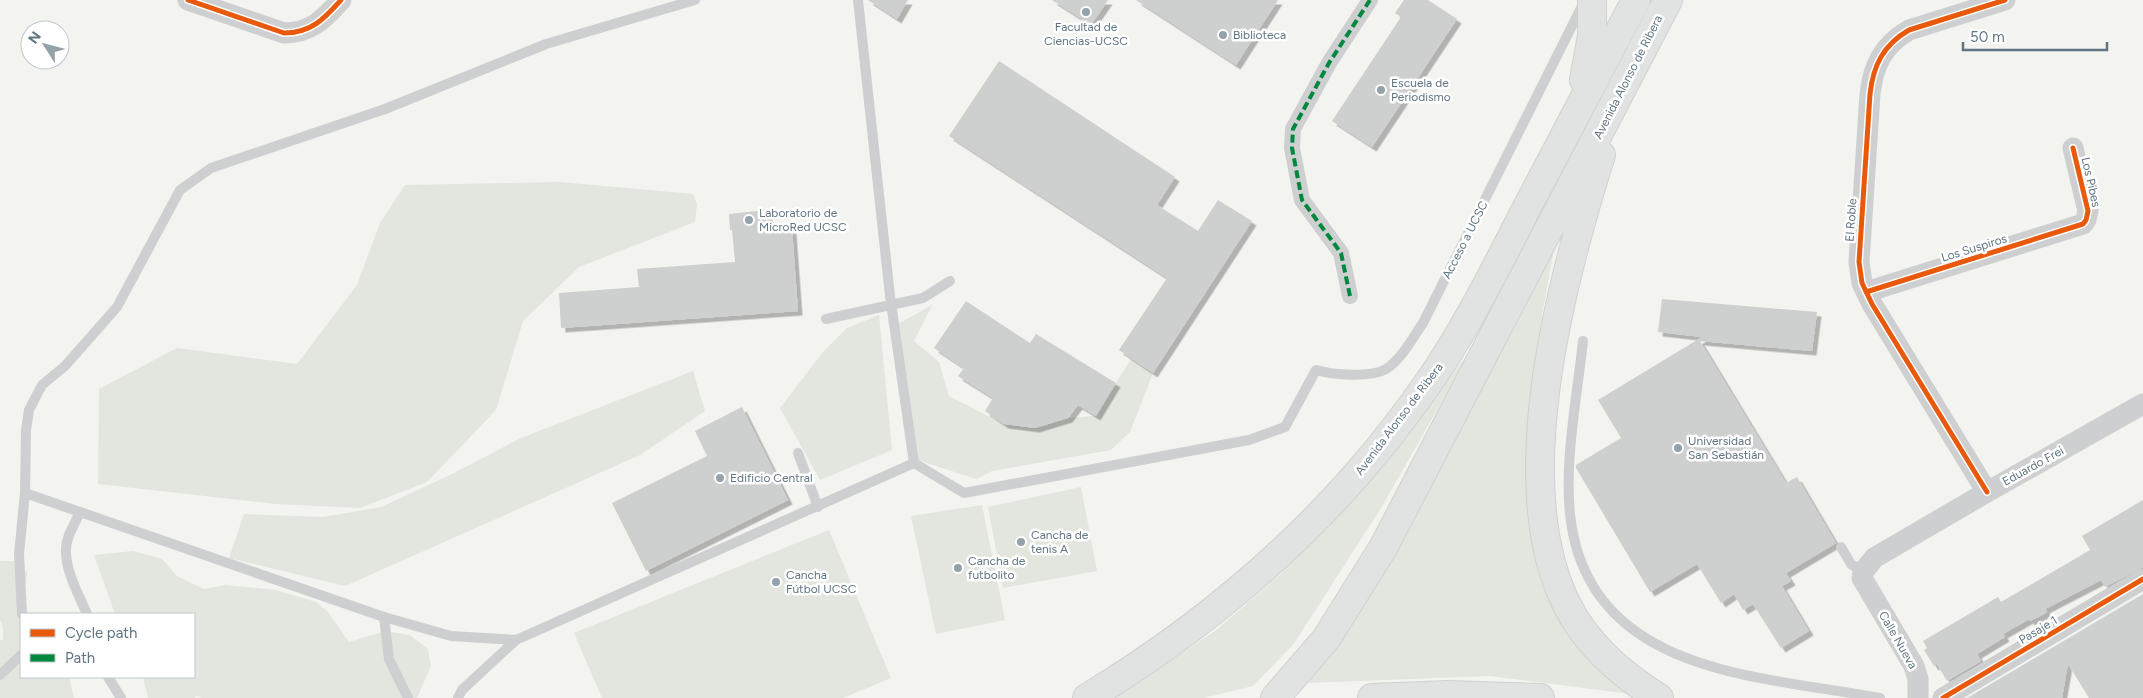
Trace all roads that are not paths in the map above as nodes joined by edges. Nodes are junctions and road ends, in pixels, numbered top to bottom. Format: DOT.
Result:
graph roads {
  1 [pos="188,0"];
  2 [pos="342,0"];
  3 [pos="695,0"];
  4 [pos="858,0"];
  5 [pos="1370,0"];
  6 [pos="1585,0"];
  7 [pos="1592,0"];
  8 [pos="1636,0"];
  9 [pos="1668,0"];
  10 [pos="2005,0"];
  11 [pos="1592,36"];
  12 [pos="1566,42"];
  13 [pos="1627,78"];
  14 [pos="1574,119"];
  15 [pos="2072,148"];
  16 [pos="2086,220"];
  17 [pos="950,281"];
  18 [pos="1866,292"];
  19 [pos="1350,296"];
  20 [pos="891,306"];
  21 [pos="826,319"];
  22 [pos="1583,341"];
  23 [pos="2143,404"];
  24 [pos="798,453"];
  25 [pos="914,463"];
  26 [pos="1987,492"];
  27 [pos="25,493"];
  28 [pos="818,507"];
  29 [pos="80,512"];
  30 [pos="1841,547"];
  31 [pos="1864,579"];
  32 [pos="2143,579"];
  33 [pos="22,613"];
  34 [pos="87,613"];
  35 [pos="384,617"];
  36 [pos="516,640"];
  37 [pos="20,656"];
  38 [pos="0,675"];
  39 [pos="109,678"];
  40 [pos="121,698"];
  41 [pos="408,698"];
  42 [pos="458,698"];
  43 [pos="1086,698"];
  44 [pos="1275,698"];
  45 [pos="1372,698"];
  46 [pos="1540,698"];
  47 [pos="1659,698"];
  48 [pos="1880,698"];
  49 [pos="1918,698"];
  50 [pos="1943,698"];
  1 -- 2 [label="street"];
  3 -- 27 [label="lane"];
  4 -- 20 [label="lane"];
  5 -- 19 [label="street"];
  6 -- 12 [label="lane, Acceso a UCSC"];
  7 -- 11 [label="main road"];
  8 -- 14 [label="main road, Avenida Alonso de Ribera"];
  9 -- 13 [label="main road, Avenida Alonso de Ribera"];
  10 -- 18 [label="street, El Roble"];
  11 -- 12 [label="lane"];
  11 -- 14 [label="main road"];
  12 -- 25 [label="lane, Acceso a UCSC"];
  13 -- 44 [label="main road, Avenida Alonso de Ribera"];
  13 -- 47 [label="main road"];
  14 -- 43 [label="main road, Avenida Alonso de Ribera"];
  15 -- 16 [label="street, Los Pibes"];
  16 -- 18 [label="street, Los Suspiros"];
  17 -- 20 [label="lane"];
  18 -- 26 [label="street, El Roble"];
  20 -- 21 [label="lane"];
  20 -- 25 [label="lane"];
  22 -- 48 [label="lane"];
  23 -- 26 [label="street, Eduardo Frei"];
  24 -- 28 [label="lane"];
  25 -- 28 [label="lane"];
  26 -- 31 [label="street, Eduardo Frei"];
  27 -- 29 [label="lane"];
  27 -- 33 [label="lane"];
  28 -- 36 [label="lane"];
  29 -- 34 [label="lane"];
  29 -- 35 [label="lane"];
  30 -- 31 [label="lane"];
  31 -- 49 [label="street, Calle Nueva"];
  32 -- 50 [label="street, Pasaje 1"];
  35 -- 36 [label="lane"];
  35 -- 41 [label="lane"];
  36 -- 42 [label="lane"];
  37 -- 38 [label="lane"];
  39 -- 40 [label="lane"];
  45 -- 46 [label="main road"];
}
